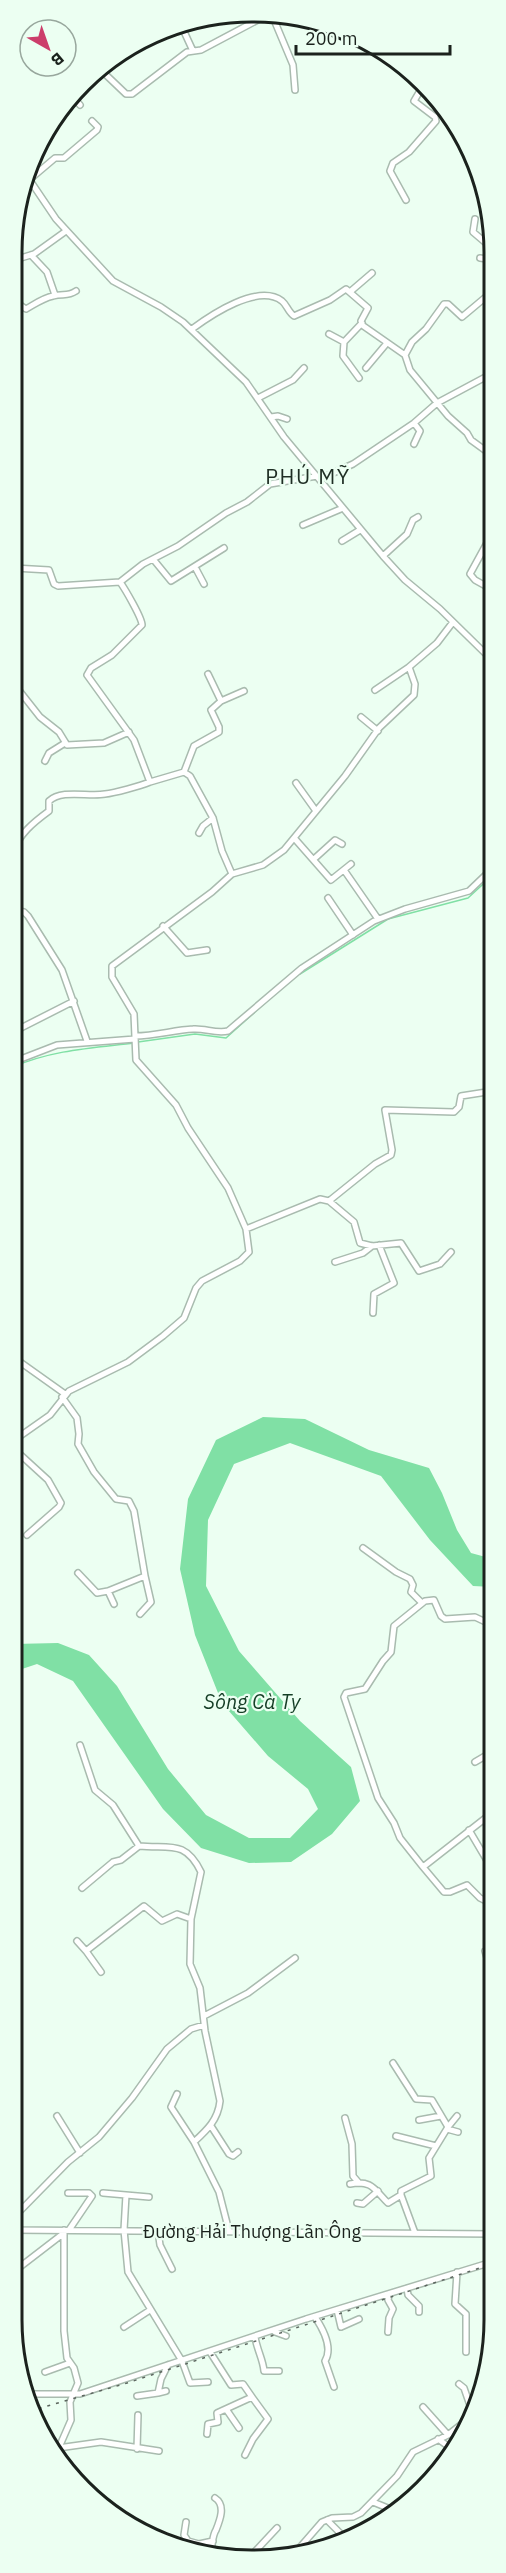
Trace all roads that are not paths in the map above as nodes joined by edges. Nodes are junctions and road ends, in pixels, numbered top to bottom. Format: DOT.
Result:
graph roads {
  1 [pos="251,22"];
  2 [pos="276,24"];
  3 [pos="185,33"];
  4 [pos="193,51"];
  5 [pos="108,74"];
  6 [pos="295,90"];
  7 [pos="419,93"];
  8 [pos="92,121"];
  9 [pos="37,173"];
  10 [pos="33,185"];
  11 [pos="406,200"];
  12 [pos="475,219"];
  13 [pos="66,231"];
  14 [pos="483,241"];
  15 [pos="31,255"];
  16 [pos="22,258"];
  17 [pos="480,258"];
  18 [pos="484,259"];
  19 [pos="372,273"];
  20 [pos="76,291"];
  21 [pos="351,291"];
  22 [pos="55,295"];
  23 [pos="484,299"];
  24 [pos="22,304"];
  25 [pos="362,323"];
  26 [pos="192,329"];
  27 [pos="329,334"];
  28 [pos="344,342"];
  29 [pos="387,343"];
  30 [pos="405,355"];
  31 [pos="304,368"];
  32 [pos="366,368"];
  33 [pos="359,378"];
  34 [pos="484,378"];
  35 [pos="258,398"];
  36 [pos="437,403"];
  37 [pos="270,417"];
  38 [pos="287,419"];
  39 [pos="414,423"];
  40 [pos="414,444"];
  41 [pos="484,449"];
  42 [pos="319,477"];
  43 [pos="343,508"];
  44 [pos="418,517"];
  45 [pos="303,525"];
  46 [pos="360,530"];
  47 [pos="342,541"];
  48 [pos="484,547"];
  49 [pos="224,548"];
  50 [pos="482,551"];
  51 [pos="383,556"];
  52 [pos="153,559"];
  53 [pos="195,567"];
  54 [pos="22,568"];
  55 [pos="120,582"];
  56 [pos="204,584"];
  57 [pos="484,585"];
  58 [pos="453,622"];
  59 [pos="484,652"];
  60 [pos="409,667"];
  61 [pos="208,674"];
  62 [pos="375,690"];
  63 [pos="244,692"];
  64 [pos="22,694"];
  65 [pos="220,701"];
  66 [pos="361,717"];
  67 [pos="378,731"];
  68 [pos="129,732"];
  69 [pos="65,743"];
  70 [pos="45,761"];
  71 [pos="184,772"];
  72 [pos="150,782"];
  73 [pos="296,783"];
  74 [pos="316,811"];
  75 [pos="213,818"];
  76 [pos="199,833"];
  77 [pos="22,836"];
  78 [pos="295,839"];
  79 [pos="342,844"];
  80 [pos="315,859"];
  81 [pos="351,864"];
  82 [pos="344,870"];
  83 [pos="232,874"];
  84 [pos="484,877"];
  85 [pos="328,898"];
  86 [pos="22,912"];
  87 [pos="378,919"];
  88 [pos="163,926"];
  89 [pos="353,935"];
  90 [pos="207,950"];
  91 [pos="74,1001"];
  92 [pos="22,1027"];
  93 [pos="135,1038"];
  94 [pos="87,1041"];
  95 [pos="22,1058"];
  96 [pos="484,1092"];
  97 [pos="329,1201"];
  98 [pos="246,1229"];
  99 [pos="376,1245"];
  100 [pos="451,1252"];
  101 [pos="335,1262"];
  102 [pos="373,1313"];
  103 [pos="22,1364"];
  104 [pos="64,1396"];
  105 [pos="22,1435"];
  106 [pos="22,1456"];
  107 [pos="27,1535"];
  108 [pos="363,1548"];
  109 [pos="78,1573"];
  110 [pos="145,1576"];
  111 [pos="108,1591"];
  112 [pos="422,1603"];
  113 [pos="114,1604"];
  114 [pos="140,1614"];
  115 [pos="484,1621"];
  116 [pos="80,1745"];
  117 [pos="484,1757"];
  118 [pos="475,1762"];
  119 [pos="484,1819"];
  120 [pos="469,1830"];
  121 [pos="139,1846"];
  122 [pos="484,1855"];
  123 [pos="423,1868"];
  124 [pos="82,1888"];
  125 [pos="484,1900"];
  126 [pos="191,1919"];
  127 [pos="77,1941"];
  128 [pos="86,1952"];
  129 [pos="295,1958"];
  130 [pos="101,1972"];
  131 [pos="204,2016"];
  132 [pos="204,2025"];
  133 [pos="393,2063"];
  134 [pos="177,2094"];
  135 [pos="57,2116"];
  136 [pos="441,2116"];
  137 [pos="457,2116"];
  138 [pos="345,2118"];
  139 [pos="419,2120"];
  140 [pos="211,2126"];
  141 [pos="447,2128"];
  142 [pos="458,2132"];
  143 [pos="396,2136"];
  144 [pos="194,2142"];
  145 [pos="436,2146"];
  146 [pos="238,2152"];
  147 [pos="80,2153"];
  148 [pos="359,2183"];
  149 [pos="350,2184"];
  150 [pos="378,2190"];
  151 [pos="68,2193"];
  152 [pos="103,2193"];
  153 [pos="126,2195"];
  154 [pos="400,2195"];
  155 [pos="149,2197"];
  156 [pos="357,2203"];
  157 [pos="22,2209"];
  158 [pos="22,2230"];
  159 [pos="124,2230"];
  160 [pos="66,2231"];
  161 [pos="158,2231"];
  162 [pos="230,2231"];
  163 [pos="415,2233"];
  164 [pos="484,2234"];
  165 [pos="484,2264"];
  166 [pos="22,2265"];
  167 [pos="172,2269"];
  168 [pos="457,2272"];
  169 [pos="407,2288"];
  170 [pos="389,2294"];
  171 [pos="150,2310"];
  172 [pos="337,2310"];
  173 [pos="418,2312"];
  174 [pos="315,2317"];
  175 [pos="359,2319"];
  176 [pos="124,2327"];
  177 [pos="274,2331"];
  178 [pos="388,2332"];
  179 [pos="286,2336"];
  180 [pos="255,2337"];
  181 [pos="210,2352"];
  182 [pos="466,2352"];
  183 [pos="182,2361"];
  184 [pos="70,2363"];
  185 [pos="168,2365"];
  186 [pos="279,2371"];
  187 [pos="45,2372"];
  188 [pos="208,2382"];
  189 [pos="459,2384"];
  190 [pos="334,2387"];
  191 [pos="166,2391"];
  192 [pos="158,2392"];
  193 [pos="75,2393"];
  194 [pos="35,2394"];
  195 [pos="137,2396"];
  196 [pos="252,2397"];
  197 [pos="468,2401"];
  198 [pos="423,2407"];
  199 [pos="226,2409"];
  200 [pos="138,2415"];
  201 [pos="457,2427"];
  202 [pos="239,2428"];
  203 [pos="207,2434"];
  204 [pos="447,2435"];
  205 [pos="438,2439"];
  206 [pos="59,2445"];
  207 [pos="447,2445"];
  208 [pos="62,2449"];
  209 [pos="137,2450"];
  210 [pos="159,2451"];
  211 [pos="246,2455"];
  212 [pos="215,2498"];
  213 [pos="373,2502"];
  214 [pos="387,2508"];
  215 [pos="327,2520"];
  216 [pos="186,2522"];
  217 [pos="277,2528"];
  218 [pos="340,2533"];
  219 [pos="213,2541"];
  220 [pos="303,2545"];
  221 [pos="212,2547"];
  222 [pos="256,2550"];
  1 -- 4 [label="street"];
  2 -- 6 [label="street"];
  3 -- 4 [label="street"];
  4 -- 5 [label="street"];
  7 -- 11 [label="street"];
  8 -- 9 [label="street"];
  10 -- 13 [label="street"];
  12 -- 14 [label="street"];
  13 -- 15 [label="street"];
  13 -- 26 [label="street"];
  15 -- 16 [label="street"];
  15 -- 22 [label="street"];
  17 -- 18 [label="street"];
  19 -- 21 [label="street"];
  20 -- 22 [label="street"];
  21 -- 25 [label="street"];
  21 -- 26 [label="street"];
  22 -- 24 [label="street"];
  23 -- 30 [label="street"];
  25 -- 28 [label="street"];
  25 -- 29 [label="street"];
  26 -- 35 [label="street"];
  27 -- 28 [label="street"];
  28 -- 33 [label="street"];
  29 -- 30 [label="street"];
  29 -- 32 [label="street"];
  30 -- 36 [label="street"];
  31 -- 35 [label="street"];
  34 -- 36 [label="street"];
  35 -- 37 [label="street"];
  36 -- 39 [label="street"];
  36 -- 41 [label="street"];
  37 -- 38 [label="street"];
  37 -- 42 [label="street"];
  39 -- 40 [label="street"];
  39 -- 42 [label="street"];
  42 -- 43 [label="street"];
  42 -- 52 [label="street"];
  43 -- 45 [label="street"];
  43 -- 46 [label="street"];
  44 -- 51 [label="street"];
  46 -- 47 [label="street"];
  46 -- 51 [label="street"];
  48 -- 50 [label="street"];
  49 -- 53 [label="street"];
  50 -- 57 [label="street"];
  51 -- 58 [label="street"];
  52 -- 53 [label="street"];
  52 -- 55 [label="street"];
  53 -- 56 [label="street"];
  54 -- 55 [label="street"];
  55 -- 68 [label="street"];
  58 -- 59 [label="street"];
  58 -- 60 [label="street"];
  60 -- 62 [label="street"];
  60 -- 67 [label="street"];
  61 -- 65 [label="street"];
  63 -- 65 [label="street"];
  64 -- 69 [label="street"];
  65 -- 71 [label="street"];
  66 -- 67 [label="street"];
  67 -- 74 [label="street"];
  68 -- 69 [label="street"];
  68 -- 72 [label="street"];
  69 -- 70 [label="street"];
  71 -- 72 [label="street"];
  71 -- 75 [label="street"];
  72 -- 77 [label="street"];
  73 -- 74 [label="street"];
  74 -- 78 [label="street"];
  75 -- 76 [label="street"];
  75 -- 83 [label="street"];
  78 -- 80 [label="street"];
  78 -- 83 [label="street"];
  79 -- 80 [label="street"];
  80 -- 82 [label="street"];
  81 -- 82 [label="street"];
  82 -- 87 [label="street"];
  83 -- 88 [label="street"];
  84 -- 87 [label="street"];
  85 -- 89 [label="street"];
  86 -- 91 [label="street"];
  87 -- 89 [label="street"];
  88 -- 90 [label="street"];
  88 -- 93 [label="street"];
  89 -- 93 [label="street"];
  91 -- 92 [label="street"];
  91 -- 94 [label="street"];
  93 -- 94 [label="street"];
  93 -- 98 [label="street"];
  94 -- 95 [label="street"];
  96 -- 97 [label="street"];
  97 -- 98 [label="street"];
  97 -- 99 [label="street"];
  98 -- 104 [label="street"];
  99 -- 100 [label="street"];
  99 -- 101 [label="street"];
  99 -- 102 [label="street"];
  103 -- 104 [label="street"];
  104 -- 105 [label="street"];
  104 -- 110 [label="street"];
  106 -- 107 [label="street"];
  108 -- 112 [label="street"];
  109 -- 111 [label="street"];
  110 -- 111 [label="street"];
  110 -- 114 [label="street"];
  111 -- 113 [label="street"];
  112 -- 115 [label="street"];
  112 -- 123 [label="street"];
  116 -- 121 [label="street"];
  117 -- 118 [label="street"];
  119 -- 120 [label="street"];
  120 -- 122 [label="street"];
  120 -- 123 [label="street"];
  121 -- 124 [label="street"];
  121 -- 126 [label="street"];
  123 -- 125 [label="street"];
  126 -- 128 [label="street"];
  126 -- 131 [label="street"];
  127 -- 128 [label="street"];
  128 -- 130 [label="street"];
  129 -- 131 [label="street"];
  131 -- 132 [label="street"];
  132 -- 140 [label="street"];
  132 -- 147 [label="street"];
  133 -- 136 [label="street"];
  134 -- 144 [label="street"];
  135 -- 147 [label="street"];
  136 -- 139 [label="street"];
  136 -- 141 [label="street"];
  137 -- 141 [label="street"];
  138 -- 148 [label="street"];
  140 -- 144 [label="street"];
  140 -- 146 [label="street"];
  141 -- 142 [label="street"];
  141 -- 145 [label="street"];
  143 -- 145 [label="street"];
  144 -- 162 [label="street"];
  145 -- 154 [label="street"];
  147 -- 157 [label="street"];
  148 -- 149 [label="street"];
  148 -- 150 [label="street"];
  150 -- 154 [label="street"];
  150 -- 156 [label="street"];
  151 -- 160 [label="street"];
  152 -- 153 [label="street"];
  153 -- 155 [label="street"];
  153 -- 159 [label="street"];
  154 -- 163 [label="street"];
  158 -- 160 [label="street, Đường Hải Thượng Lãn Ông"];
  159 -- 160 [label="street, Đường Hải Thượng Lãn Ông"];
  159 -- 161 [label="street, Đường Hải Thượng Lãn Ông"];
  159 -- 171 [label="street"];
  160 -- 166 [label="street"];
  160 -- 184 [label="street"];
  161 -- 162 [label="street, Đường Hải Thượng Lãn Ông"];
  161 -- 167 [label="street"];
  162 -- 163 [label="street, Đường Hải Thượng Lãn Ông"];
  163 -- 164 [label="street, Đường Hải Thượng Lãn Ông"];
  165 -- 168 [label="street"];
  168 -- 169 [label="street"];
  168 -- 182 [label="street"];
  169 -- 170 [label="street"];
  169 -- 173 [label="street"];
  170 -- 172 [label="street"];
  170 -- 178 [label="street"];
  171 -- 176 [label="street"];
  171 -- 183 [label="street"];
  172 -- 174 [label="street"];
  172 -- 175 [label="street"];
  174 -- 177 [label="street"];
  174 -- 190 [label="street"];
  177 -- 179 [label="street"];
  177 -- 180 [label="street"];
  180 -- 181 [label="street"];
  180 -- 186 [label="street"];
  181 -- 183 [label="street"];
  181 -- 196 [label="street"];
  183 -- 185 [label="street"];
  183 -- 188 [label="street"];
  184 -- 187 [label="street"];
  184 -- 193 [label="street"];
  185 -- 192 [label="street"];
  185 -- 193 [label="street"];
  189 -- 197 [label="street"];
  191 -- 192 [label="street"];
  192 -- 195 [label="street"];
  193 -- 194 [label="street"];
  193 -- 206 [label="street"];
  196 -- 199 [label="street"];
  196 -- 211 [label="street"];
  198 -- 204 [label="street"];
  199 -- 202 [label="street"];
  199 -- 203 [label="street"];
  200 -- 209 [label="street"];
  201 -- 204 [label="street"];
  204 -- 205 [label="street"];
  205 -- 207 [label="street"];
  205 -- 213 [label="street"];
  208 -- 209 [label="street"];
  209 -- 210 [label="street"];
  212 -- 219 [label="street"];
  213 -- 214 [label="street"];
  213 -- 215 [label="street"];
  215 -- 218 [label="street"];
  215 -- 220 [label="street"];
  216 -- 219 [label="street"];
  217 -- 222 [label="street"];
  219 -- 221 [label="street"];
}
